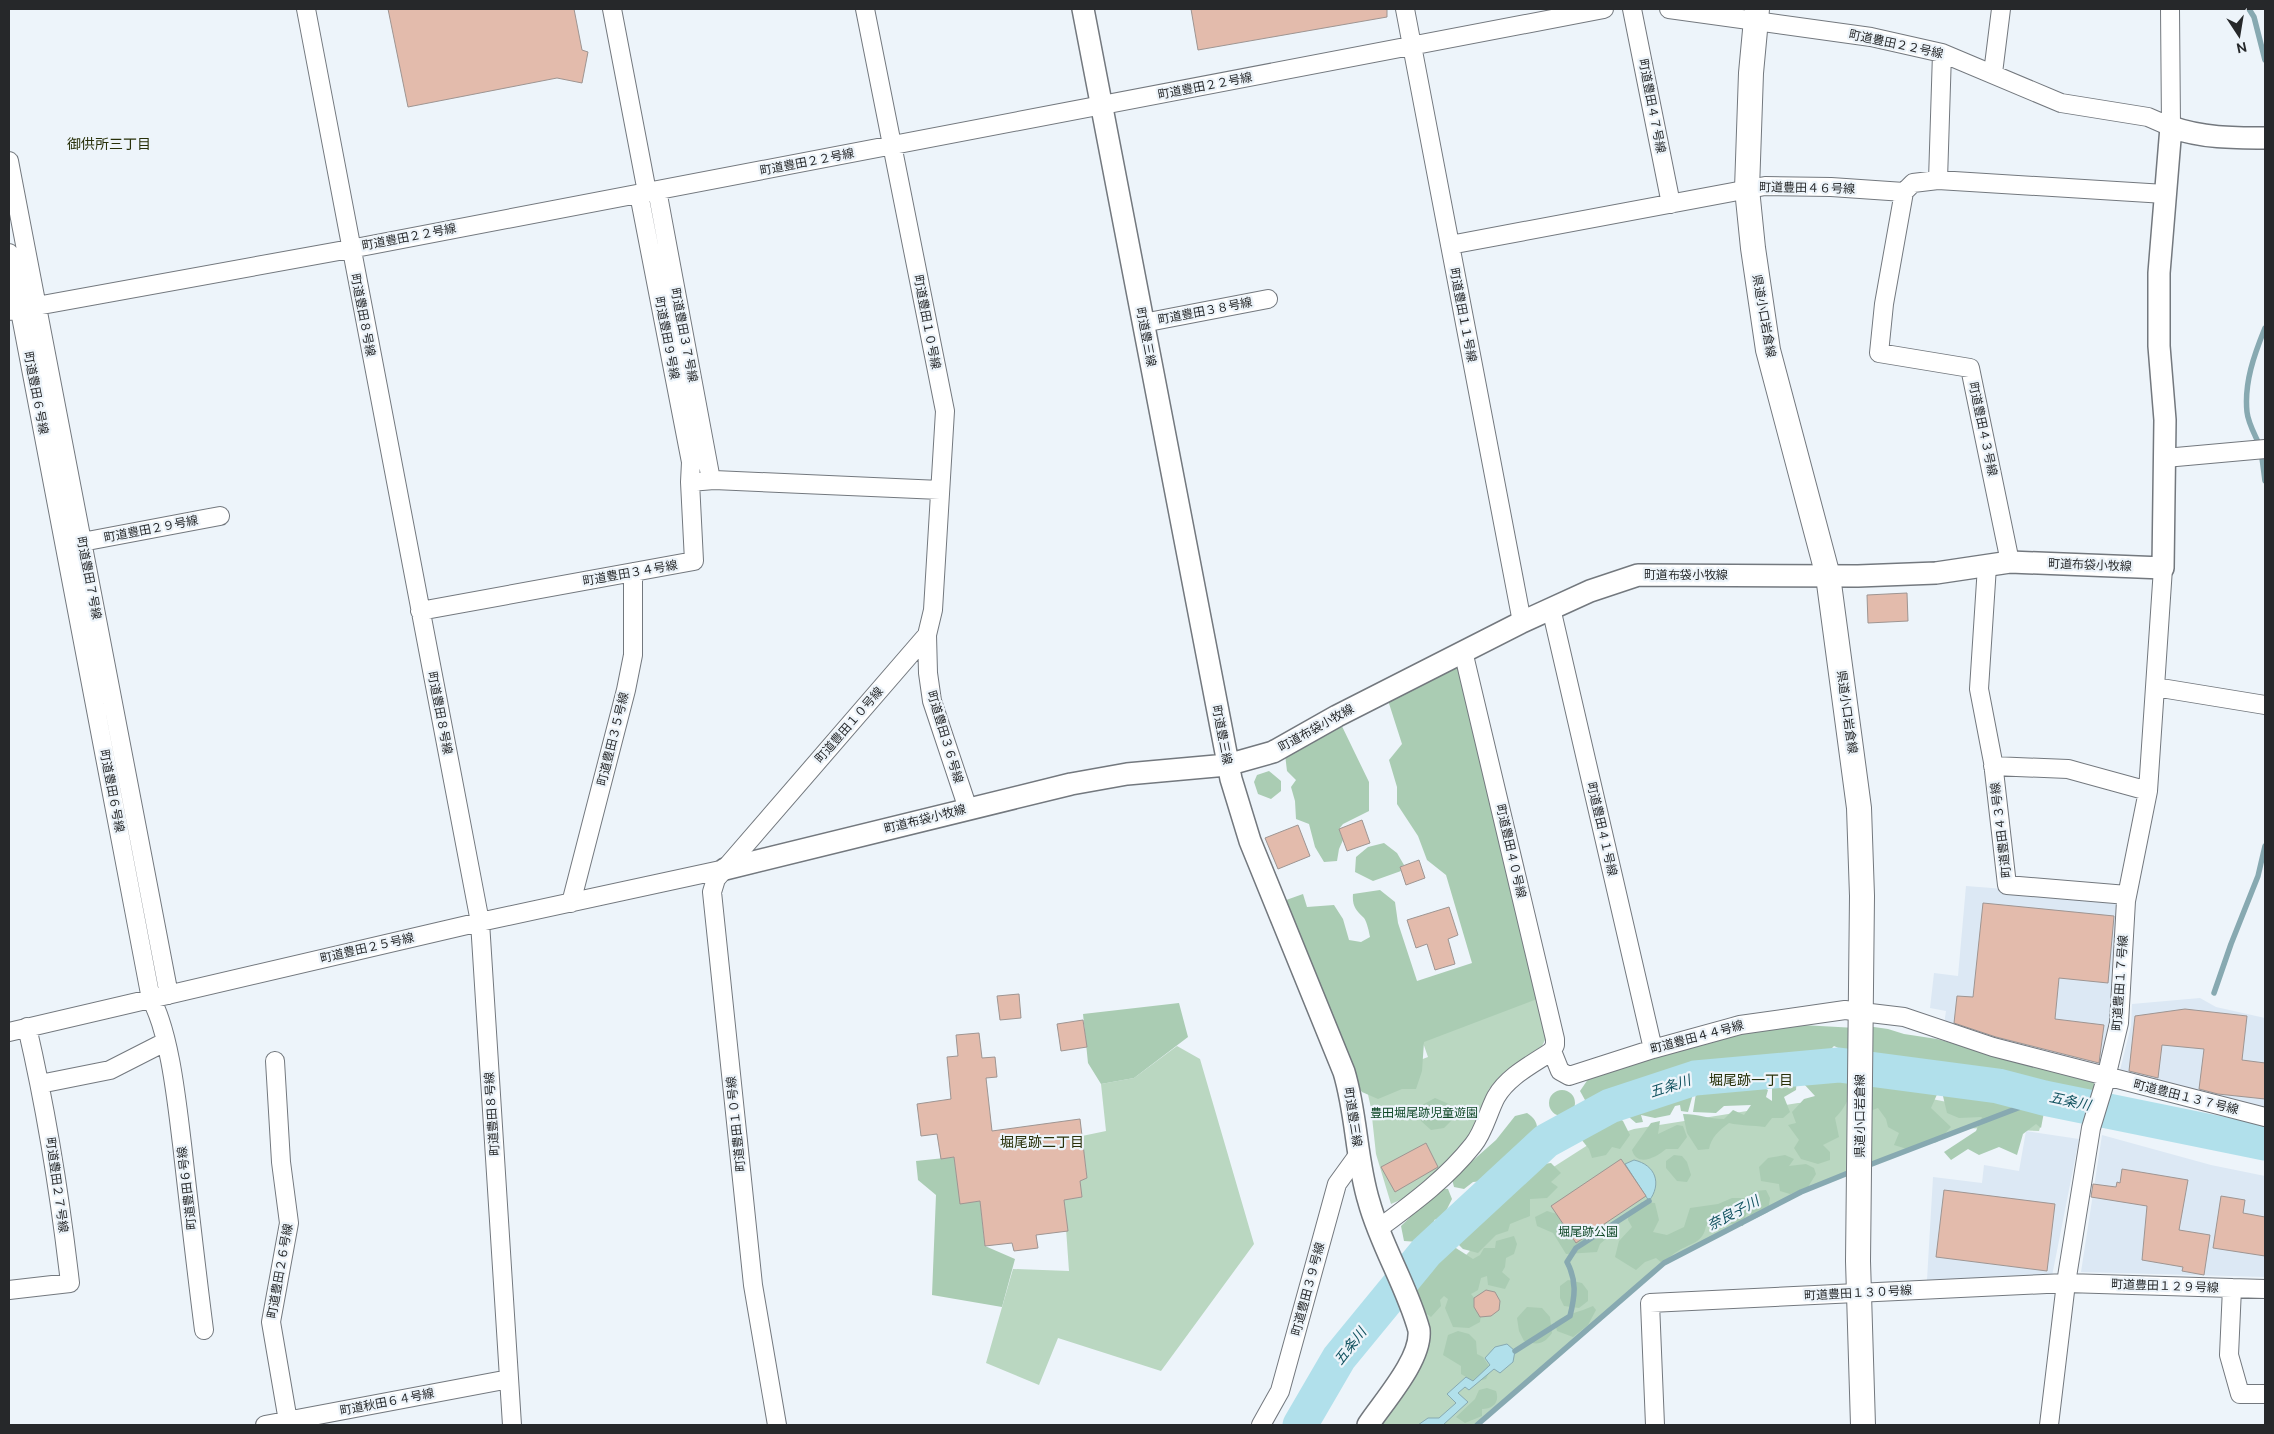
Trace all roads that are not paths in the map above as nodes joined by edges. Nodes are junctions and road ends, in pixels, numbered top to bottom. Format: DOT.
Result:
graph roads {
  1 [pos="306,9"];
  2 [pos="612,9"];
  3 [pos="865,9"];
  4 [pos="1083,9"];
  5 [pos="1405,9"];
  6 [pos="1604,9"];
  7 [pos="1632,9"];
  8 [pos="1669,9"];
  9 [pos="2001,9"];
  10 [pos="2170,9"];
  11 [pos="1756,15"];
  12 [pos="1412,46"];
  13 [pos="1942,53"];
  14 [pos="1993,73"];
  15 [pos="1102,105"];
  16 [pos="2171,127"];
  17 [pos="2265,138"];
  18 [pos="891,146"];
  19 [pos="9,161"];
  20 [pos="1938,180"];
  21 [pos="1747,189"];
  22 [pos="648,192"];
  23 [pos="1904,192"];
  24 [pos="2165,194"];
  25 [pos="1671,204"];
  26 [pos="1450,245"];
  27 [pos="350,248"];
  28 [pos="9,252"];
  29 [pos="1268,299"];
  30 [pos="22,309"];
  31 [pos="1143,323"];
  32 [pos="2265,449"];
  33 [pos="2165,458"];
  34 [pos="710,480"];
  35 [pos="690,482"];
  36 [pos="940,490"];
  37 [pos="220,516"];
  38 [pos="82,542"];
  39 [pos="2010,562"];
  40 [pos="1987,566"];
  41 [pos="2163,568"];
  42 [pos="633,572"];
  43 [pos="1828,576"];
  44 [pos="1551,608"];
  45 [pos="420,611"];
  46 [pos="1522,622"];
  47 [pos="927,635"];
  48 [pos="1463,651"];
  49 [pos="2155,687"];
  50 [pos="2265,705"];
  51 [pos="1227,764"];
  52 [pos="1993,766"];
  53 [pos="2148,791"];
  54 [pos="968,809"];
  55 [pos="726,868"];
  56 [pos="2127,895"];
  57 [pos="571,903"];
  58 [pos="480,922"];
  59 [pos="169,994"];
  60 [pos="151,999"];
  61 [pos="1860,1015"];
  62 [pos="27,1027"];
  63 [pos="9,1032"];
  64 [pos="165,1042"];
  65 [pos="1653,1049"];
  66 [pos="1552,1051"];
  67 [pos="275,1060"];
  68 [pos="2106,1080"];
  69 [pos="40,1084"];
  70 [pos="2265,1117"];
  71 [pos="1358,1155"];
  72 [pos="1381,1236"];
  73 [pos="2066,1283"];
  74 [pos="2232,1288"];
  75 [pos="2265,1289"];
  76 [pos="9,1290"];
  77 [pos="1859,1293"];
  78 [pos="204,1330"];
  79 [pos="509,1379"];
  80 [pos="2265,1394"];
  81 [pos="288,1421"];
  82 [pos="265,1425"];
  83 [pos="512,1425"];
  84 [pos="777,1425"];
  85 [pos="1261,1425"];
  86 [pos="1368,1425"];
  87 [pos="1655,1425"];
  88 [pos="1863,1425"];
  89 [pos="2049,1425"];
  1 -- 27 [label="street, 町道豊田８号線"];
  2 -- 22 [label="street, 町道豊田９号線"];
  3 -- 18 [label="street, 町道豊田１０号線"];
  4 -- 15 [label="street, 町道豊三線"];
  5 -- 12 [label="street, 町道豊田１１号線"];
  6 -- 12 [label="street, 町道豊田２２号線"];
  7 -- 25 [label="street, 町道豊田４７号線"];
  8 -- 11 [label="street, 町道豊田２２号線"];
  9 -- 14 [label="street"];
  10 -- 16 [label="street"];
  11 -- 13 [label="street, 町道豊田２２号線"];
  11 -- 21 [label="main road, 県道小口岩倉線"];
  12 -- 15 [label="street, 町道豊田２２号線"];
  12 -- 26 [label="street, 町道豊田１１号線"];
  13 -- 14 [label="street, 町道豊田２２号線"];
  13 -- 20 [label="street"];
  14 -- 16 [label="street, 町道豊田２２号線"];
  15 -- 18 [label="street, 町道豊田２２号線"];
  15 -- 31 [label="street, 町道豊三線"];
  16 -- 17 [label="street"];
  16 -- 24 [label="street"];
  18 -- 22 [label="street, 町道豊田２２号線"];
  18 -- 36 [label="street, 町道豊田１０号線"];
  19 -- 30 [label="street, 町道豊田７号線"];
  20 -- 23 [label="street, 町道豊田４６号線"];
  20 -- 24 [label="street, 町道豊田４６号線"];
  21 -- 23 [label="street, 町道豊田４６号線"];
  21 -- 25 [label="street, 町道豊田４６号線"];
  21 -- 43 [label="main road, 県道小口岩倉線"];
  22 -- 27 [label="street, 町道豊田２２号線"];
  22 -- 34 [label="street, 町道豊田３７号線"];
  22 -- 35 [label="street, 町道豊田９号線"];
  23 -- 39 [label="street, 町道豊田４３号線"];
  24 -- 33 [label="street"];
  25 -- 26 [label="street, 町道豊田４６号線"];
  26 -- 46 [label="street, 町道豊田１１号線"];
  27 -- 30 [label="street, 町道豊田２２号線"];
  27 -- 45 [label="street, 町道豊田８号線"];
  28 -- 30 [label="street, 町道豊田６号線"];
  29 -- 31 [label="street, 町道豊田３８号線"];
  30 -- 38 [label="street, 町道豊田７号線"];
  30 -- 60 [label="street, 町道豊田６号線"];
  31 -- 51 [label="street, 町道豊三線"];
  32 -- 33 [label="street"];
  33 -- 41 [label="street"];
  34 -- 35 [label="street"];
  34 -- 36 [label="street"];
  35 -- 42 [label="street, 町道豊田３４号線"];
  36 -- 47 [label="street, 町道豊田１０号線"];
  37 -- 38 [label="street, 町道豊田２９号線"];
  38 -- 59 [label="street, 町道豊田７号線"];
  39 -- 40 [label="street, 町道布袋小牧線"];
  39 -- 41 [label="street, 町道布袋小牧線"];
  40 -- 43 [label="street, 町道布袋小牧線"];
  40 -- 52 [label="street, 町道豊田４３号線"];
  41 -- 49 [label="street, 町道豊田１７号線"];
  42 -- 45 [label="street, 町道豊田３４号線"];
  42 -- 57 [label="street, 町道豊田３５号線"];
  43 -- 44 [label="street, 町道布袋小牧線"];
  43 -- 61 [label="main road, 県道小口岩倉線"];
  44 -- 46 [label="street, 町道布袋小牧線"];
  44 -- 65 [label="street, 町道豊田４１号線"];
  45 -- 58 [label="street, 町道豊田８号線"];
  46 -- 48 [label="street, 町道布袋小牧線"];
  47 -- 54 [label="street, 町道豊田３６号線"];
  47 -- 55 [label="street, 町道豊田１０号線"];
  48 -- 51 [label="street, 町道布袋小牧線"];
  48 -- 66 [label="street, 町道豊田４０号線"];
  49 -- 50 [label="street"];
  49 -- 53 [label="street, 町道豊田１７号線"];
  51 -- 54 [label="street, 町道布袋小牧線"];
  51 -- 71 [label="street, 町道豊三線"];
  52 -- 53 [label="street"];
  52 -- 56 [label="street, 町道豊田４３号線"];
  53 -- 56 [label="street, 町道豊田１７号線"];
  54 -- 55 [label="street, 町道布袋小牧線"];
  55 -- 57 [label="street, 町道豊田２５号線"];
  55 -- 84 [label="street, 町道豊田１０号線"];
  56 -- 68 [label="street, 町道豊田１７号線"];
  57 -- 58 [label="street, 町道豊田２５号線"];
  58 -- 59 [label="street, 町道豊田２５号線"];
  58 -- 79 [label="street, 町道豊田８号線"];
  59 -- 60 [label="street, 町道豊田２５号線"];
  60 -- 62 [label="street, 町道豊田２５号線"];
  60 -- 64 [label="street, 町道豊田６号線"];
  61 -- 65 [label="street, 町道豊田４４号線"];
  61 -- 68 [label="street, 町道豊田４４号線"];
  61 -- 77 [label="main road, 県道小口岩倉線"];
  62 -- 63 [label="street, 町道豊田２５号線"];
  62 -- 69 [label="street, 町道豊田２７号線"];
  64 -- 69 [label="street"];
  64 -- 78 [label="street, 町道豊田６号線"];
  65 -- 66 [label="street, 町道豊田４４号線"];
  66 -- 72 [label="street"];
  67 -- 81 [label="street, 町道豊田２６号線"];
  68 -- 70 [label="street, 町道豊田１３７号線"];
  68 -- 73 [label="street, 町道豊田１７号線"];
  69 -- 76 [label="street, 町道豊田２７号線"];
  71 -- 72 [label="street, 町道豊三線"];
  71 -- 85 [label="street, 町道豊田３９号線"];
  72 -- 86 [label="street, 町道豊三線"];
  73 -- 74 [label="street, 町道豊田１２９号線"];
  73 -- 77 [label="street, 町道豊田１３０号線"];
  73 -- 89 [label="street, 町道豊田１７号線"];
  74 -- 75 [label="street, 町道豊田１２９号線"];
  74 -- 80 [label="street"];
  77 -- 87 [label="street, 町道豊田１３０号線"];
  77 -- 88 [label="main road, 県道小口岩倉線"];
  79 -- 81 [label="street, 町道秋田６４号線"];
  79 -- 83 [label="street, 町道豊田８号線"];
  81 -- 82 [label="street, 町道秋田６４号線"];
}
